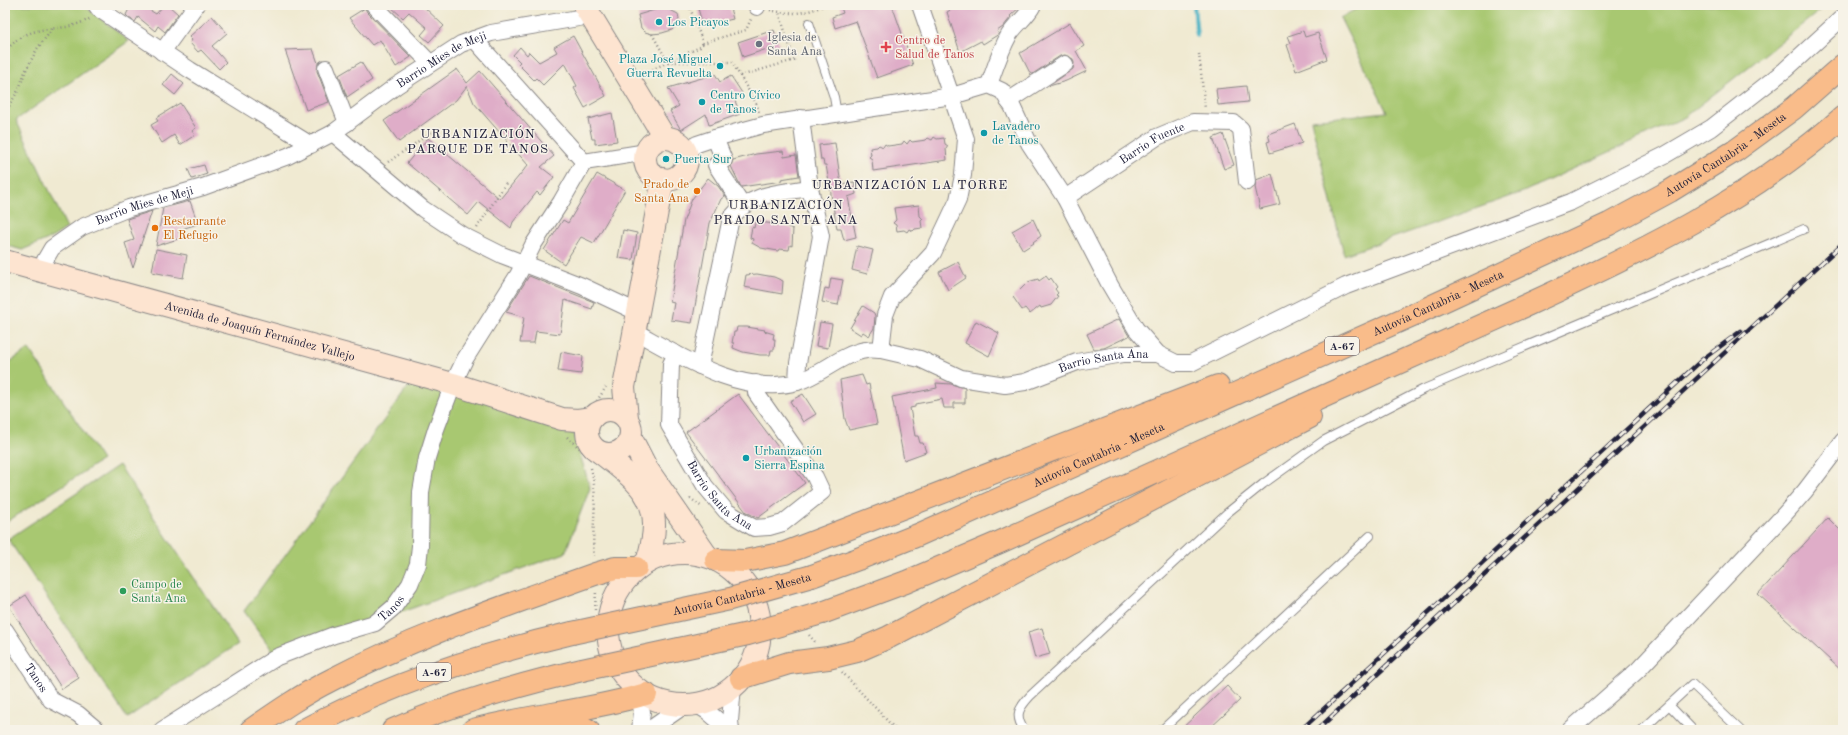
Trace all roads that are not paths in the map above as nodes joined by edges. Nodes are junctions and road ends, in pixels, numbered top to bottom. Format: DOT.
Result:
graph roads {
  1 [pos="196,5"];
  2 [pos="374,5"];
  3 [pos="920,5"];
  4 [pos="1032,5"];
  5 [pos="101,9"];
  6 [pos="587,10"];
  7 [pos="1843,17"];
  8 [pos="809,23"];
  9 [pos="474,39"];
  10 [pos="162,52"];
  11 [pos="430,63"];
  12 [pos="1065,64"];
  13 [pos="1843,65"];
  14 [pos="326,68"];
  15 [pos="988,85"];
  16 [pos="952,96"];
  17 [pos="1008,101"];
  18 [pos="837,114"];
  19 [pos="1843,117"];
  20 [pos="801,118"];
  21 [pos="347,123"];
  22 [pos="333,133"];
  23 [pos="665,138"];
  24 [pos="715,138"];
  25 [pos="311,145"];
  26 [pos="686,151"];
  27 [pos="647,152"];
  28 [pos="584,162"];
  29 [pos="663,179"];
  30 [pos="1247,182"];
  31 [pos="810,188"];
  32 [pos="1065,198"];
  33 [pos="742,205"];
  34 [pos="1804,229"];
  35 [pos="1679,232"];
  36 [pos="5,261"];
  37 [pos="524,263"];
  38 [pos="42,271"];
  39 [pos="1472,286"];
  40 [pos="636,322"];
  41 [pos="881,350"];
  42 [pos="676,354"];
  43 [pos="1158,354"];
  44 [pos="700,366"];
  45 [pos="797,382"];
  46 [pos="756,383"];
  47 [pos="453,384"];
  48 [pos="615,386"];
  49 [pos="597,411"];
  50 [pos="562,419"];
  51 [pos="629,428"];
  52 [pos="1843,441"];
  53 [pos="595,448"];
  54 [pos="1370,536"];
  55 [pos="712,558"];
  56 [pos="642,565"];
  57 [pos="5,630"];
  58 [pos="737,682"];
  59 [pos="641,693"];
  60 [pos="689,704"];
  61 [pos="1669,705"];
  62 [pos="527,717"];
  63 [pos="1647,729"];
  64 [pos="97,730"];
  65 [pos="162,730"];
  66 [pos="251,730"];
  67 [pos="304,730"];
  68 [pos="393,730"];
  69 [pos="473,730"];
  70 [pos="588,730"];
  71 [pos="640,730"];
  72 [pos="649,730"];
  73 [pos="730,730"];
  74 [pos="1024,730"];
  75 [pos="1162,730"];
  76 [pos="1570,730"];
  77 [pos="1693,730"];
  78 [pos="1740,730"];
  1 -- 10 [label="street"];
  2 -- 11 [label="street"];
  3 -- 16 [label="street"];
  4 -- 15 [label="street"];
  5 -- 10 [label="street"];
  6 -- 9 [label="street, Barrio Mies de Meji"];
  6 -- 23 [label="street"];
  7 -- 43 [label="street"];
  8 -- 18 [label="lane"];
  9 -- 11 [label="street, Barrio Mies de Meji"];
  9 -- 28 [label="street"];
  10 -- 25 [label="street"];
  11 -- 21 [label="street, Barrio Mies de Meji"];
  12 -- 17 [label="street"];
  13 -- 39 [label="highway, Autovía Cantabria - Meseta / A-67"];
  14 -- 21 [label="street"];
  15 -- 16 [label="street"];
  15 -- 17 [label="street"];
  16 -- 18 [label="street"];
  16 -- 41 [label="street"];
  17 -- 32 [label="street, Barrio Santa Ana"];
  18 -- 20 [label="street"];
  19 -- 35 [label="highway"];
  20 -- 24 [label="street"];
  20 -- 31 [label="street"];
  21 -- 22 [label="street, Barrio Mies de Meji"];
  22 -- 25 [label="street, Barrio Mies de Meji"];
  22 -- 37 [label="street"];
  23 -- 26 [label="street"];
  23 -- 27 [label="street"];
  24 -- 26 [label="street"];
  24 -- 33 [label="street"];
  25 -- 38 [label="street, Barrio Mies de Meji"];
  26 -- 29 [label="street"];
  27 -- 28 [label="street"];
  27 -- 29 [label="street"];
  28 -- 37 [label="street"];
  29 -- 40 [label="street"];
  30 -- 32 [label="street, Barrio Fuente"];
  31 -- 33 [label="street"];
  31 -- 45 [label="street"];
  32 -- 43 [label="street, Barrio Santa Ana"];
  33 -- 44 [label="street"];
  34 -- 74 [label="lane"];
  35 -- 58 [label="highway"];
  35 -- 68 [label="highway, bridge"];
  36 -- 38 [label="street, Avenida de Joaquín Fernández Vallejo"];
  37 -- 40 [label="street, Barrio Santa Ana"];
  37 -- 47 [label="street, Tanos"];
  38 -- 47 [label="street, Avenida de Joaquín Fernández Vallejo"];
  39 -- 55 [label="highway"];
  39 -- 67 [label="highway, Autovía Cantabria - Meseta / A-67, bridge"];
  40 -- 42 [label="street, Barrio Santa Ana"];
  40 -- 48 [label="street"];
  41 -- 43 [label="street, Barrio Santa Ana"];
  41 -- 45 [label="street, Barrio Santa Ana"];
  42 -- 44 [label="street, Barrio Santa Ana"];
  42 -- 46 [label="street, Barrio Santa Ana"];
  44 -- 46 [label="street, Barrio Santa Ana"];
  45 -- 46 [label="street, Barrio Santa Ana"];
  47 -- 50 [label="street, Avenida de Joaquín Fernández Vallejo"];
  47 -- 65 [label="street, Tanos"];
  48 -- 49 [label="street"];
  48 -- 51 [label="street"];
  49 -- 50 [label="street"];
  49 -- 51 [label="street"];
  49 -- 53 [label="street"];
  50 -- 53 [label="street"];
  51 -- 53 [label="street"];
  51 -- 55 [label="street"];
  52 -- 76 [label="street"];
  53 -- 56 [label="street"];
  54 -- 75 [label="lane"];
  55 -- 56 [label="street"];
  55 -- 58 [label="street"];
  56 -- 59 [label="street"];
  56 -- 66 [label="highway"];
  57 -- 64 [label="street, Tanos"];
  58 -- 60 [label="street"];
  58 -- 73 [label="street"];
  59 -- 60 [label="street"];
  59 -- 62 [label="highway"];
  59 -- 71 [label="street"];
  60 -- 72 [label="street"];
  60 -- 73 [label="street"];
  61 -- 63 [label="lane"];
  61 -- 77 [label="lane"];
  61 -- 78 [label="lane"];
  62 -- 69 [label="highway"];
  62 -- 70 [label="highway"];
}
